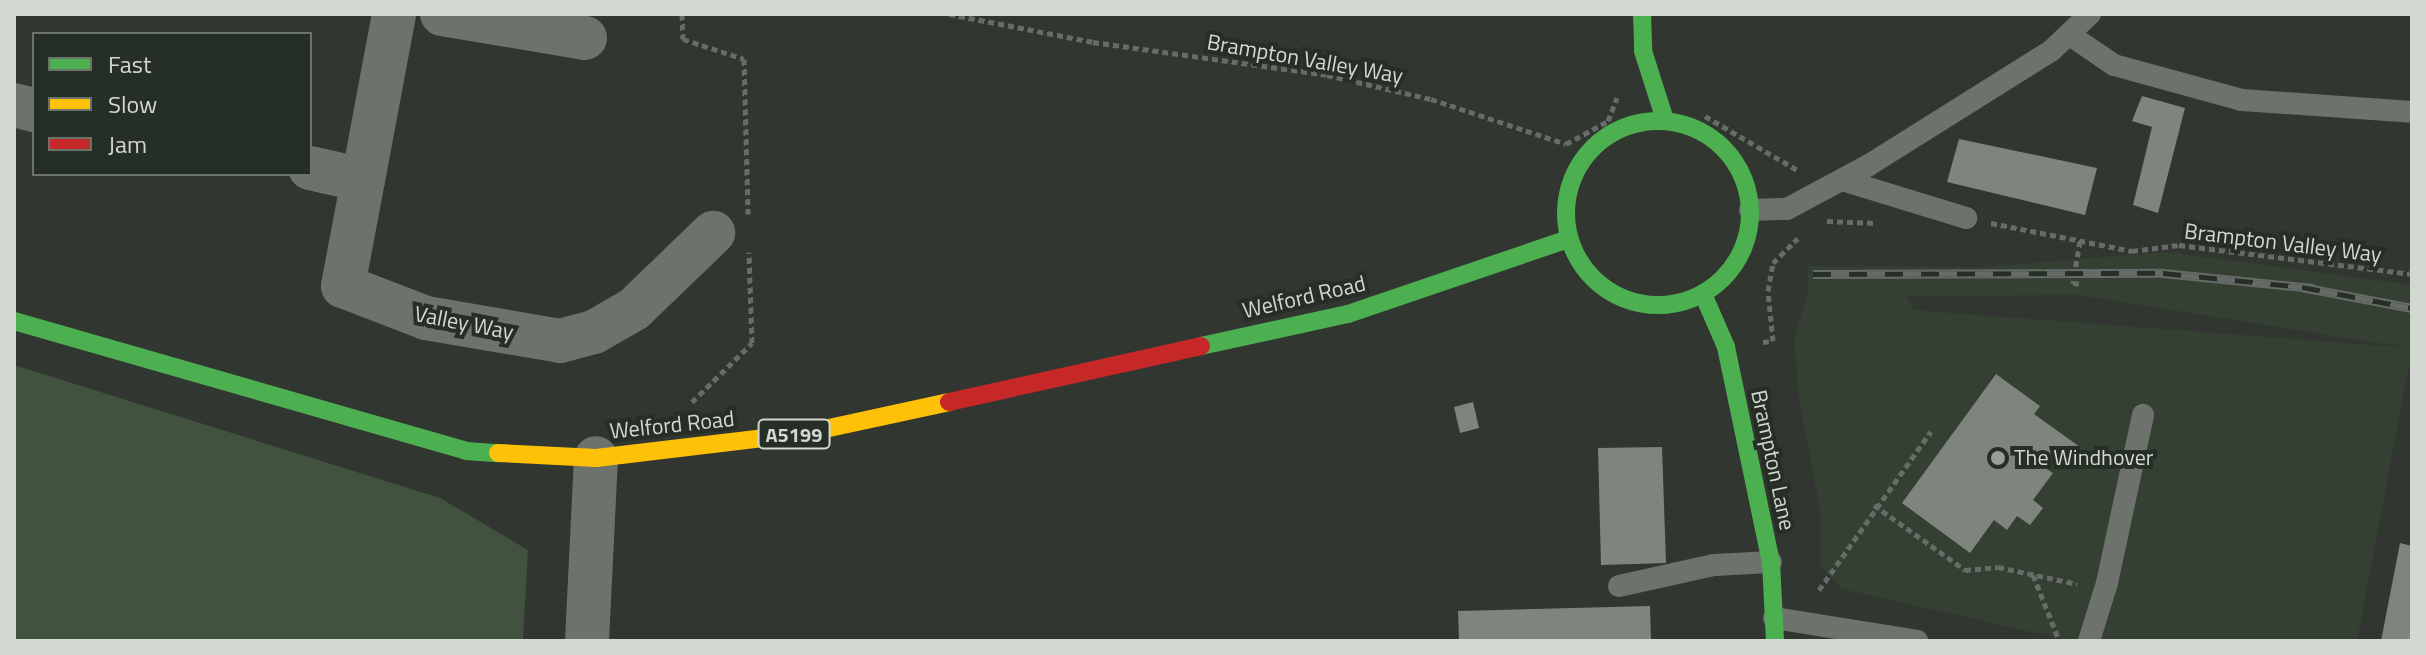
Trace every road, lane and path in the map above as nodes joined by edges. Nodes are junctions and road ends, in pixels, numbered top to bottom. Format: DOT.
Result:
graph roads {
  1 [pos="394,14"];
  2 [pos="442,14"];
  3 [pos="949,14"];
  4 [pos="1642,14"];
  5 [pos="2090,14"];
  6 [pos="2070,35"];
  7 [pos="585,38"];
  8 [pos="1643,51"];
  9 [pos="1628,93"];
  10 [pos="1697,110"];
  11 [pos="2412,112"];
  12 [pos="1665,120"];
  13 [pos="1621,128"];
  14 [pos="312,168"];
  15 [pos="1800,172"];
  16 [pos="363,180"];
  17 [pos="1842,180"];
  18 [pos="1750,210"];
  19 [pos="1966,218"];
  20 [pos="1885,224"];
  21 [pos="1813,229"];
  22 [pos="713,233"];
  23 [pos="1800,236"];
  24 [pos="1568,239"];
  25 [pos="2080,241"];
  26 [pos="2412,274"];
  27 [pos="2081,284"];
  28 [pos="1703,294"];
  29 [pos="14,321"];
  30 [pos="1773,341"];
  31 [pos="2143,415"];
  32 [pos="1931,431"];
  33 [pos="596,458"];
  34 [pos="1874,505"];
  35 [pos="1771,562"];
  36 [pos="2033,575"];
  37 [pos="1619,586"];
  38 [pos="1819,590"];
  39 [pos="2105,591"];
  40 [pos="1774,630"];
  41 [pos="2059,640"];
  42 [pos="587,641"];
  43 [pos="1917,641"];
  44 [pos="2089,641"];
  1 -- 16 [label="street"];
  2 -- 7 [label="street"];
  3 -- 9 [label="path, Brampton Valley Way"];
  4 -- 8 [label="main road"];
  5 -- 6 [label="lane"];
  6 -- 11 [label="lane"];
  6 -- 17 [label="lane"];
  8 -- 9 [label="main road"];
  8 -- 12 [label="main road"];
  9 -- 13 [label="main road"];
  10 -- 15 [label="path"];
  12 -- 13 [label="main road"];
  12 -- 18 [label="main road"];
  13 -- 24 [label="main road"];
  14 -- 16 [label="street"];
  16 -- 22 [label="street, Valley Way"];
  17 -- 18 [label="lane"];
  17 -- 19 [label="lane"];
  18 -- 28 [label="main road"];
  19 -- 25 [label="path, Brampton Valley Way"];
  20 -- 21 [label="path"];
  23 -- 30 [label="path"];
  24 -- 28 [label="main road"];
  24 -- 33 [label="main road, Welford Road / A5199"];
  25 -- 26 [label="path, Brampton Valley Way"];
  25 -- 27 [label="path"];
  28 -- 35 [label="main road, Brampton Lane"];
  29 -- 33 [label="main road, Welford Road / A5199"];
  31 -- 39 [label="lane"];
  32 -- 34 [label="path"];
  33 -- 42 [label="street"];
  34 -- 36 [label="path"];
  34 -- 38 [label="path"];
  35 -- 37 [label="lane"];
  35 -- 40 [label="main road, Brampton Lane"];
  36 -- 39 [label="path"];
  36 -- 41 [label="path"];
  39 -- 44 [label="lane"];
  40 -- 43 [label="lane"];
}
